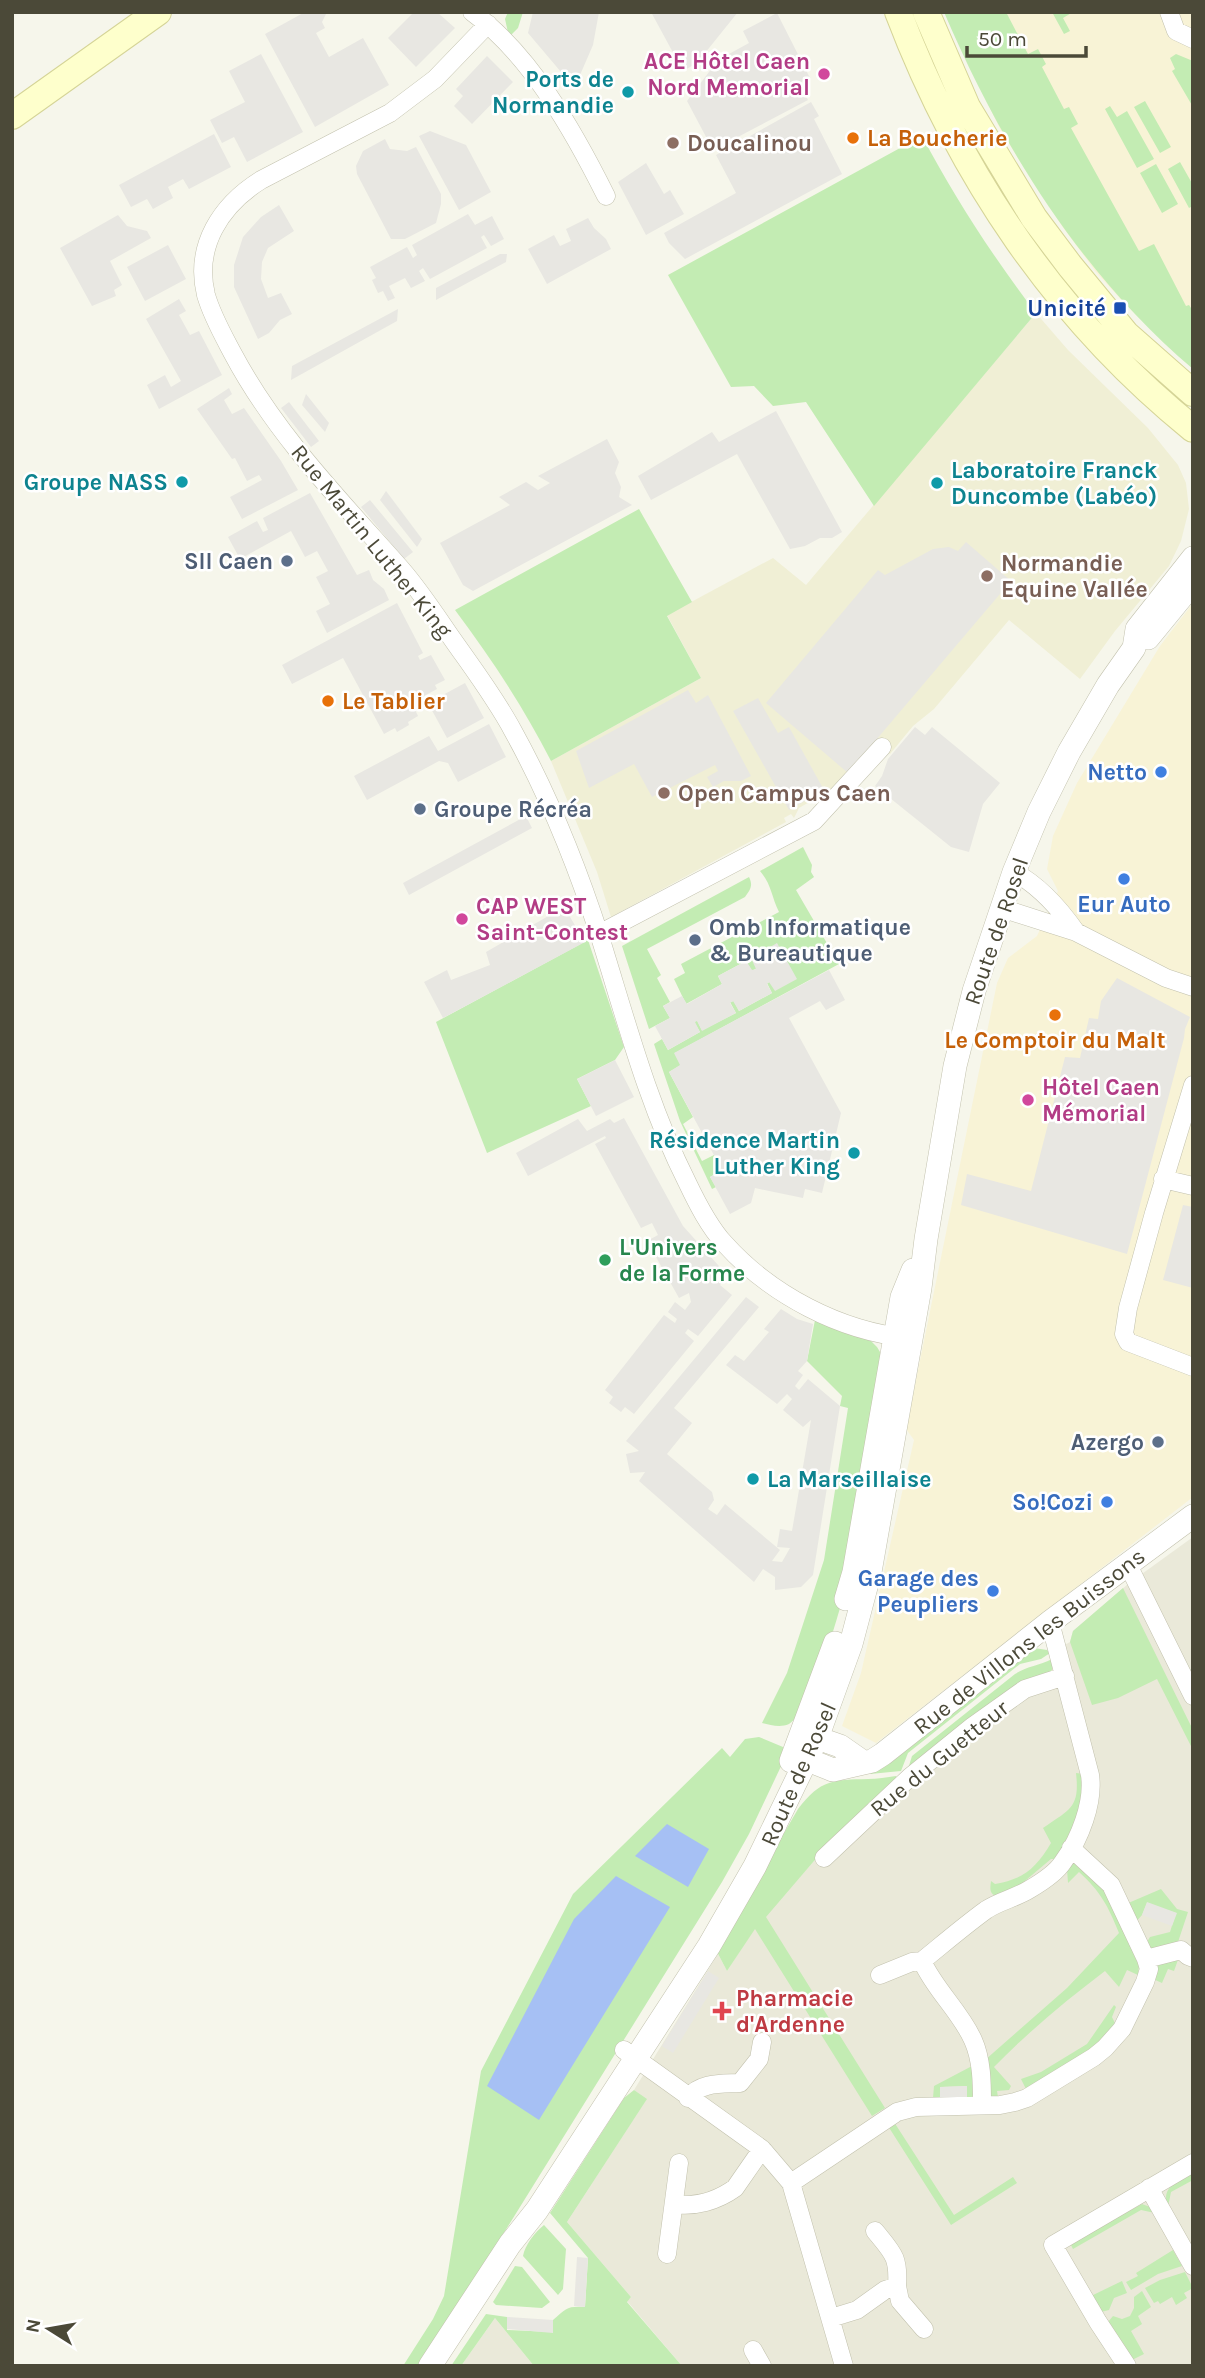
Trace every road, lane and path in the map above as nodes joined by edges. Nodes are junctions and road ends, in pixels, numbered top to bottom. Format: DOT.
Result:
graph roads {
  1 [pos="158,12"];
  2 [pos="472,12"];
  3 [pos="898,12"];
  4 [pos="926,12"];
  5 [pos="1169,12"];
  6 [pos="488,24"];
  7 [pos="1193,39"];
  8 [pos="12,116"];
  9 [pos="606,196"];
  10 [pos="1193,393"];
  11 [pos="1193,429"];
  12 [pos="1193,558"];
  13 [pos="1193,583"];
  14 [pos="1134,648"];
  15 [pos="882,747"];
  16 [pos="1014,872"];
  17 [pos="1001,908"];
  18 [pos="1076,932"];
  19 [pos="598,934"];
  20 [pos="1193,987"];
  21 [pos="1193,1085"];
  22 [pos="1163,1179"];
  23 [pos="1193,1186"];
  24 [pos="903,1338"];
  25 [pos="1193,1367"];
  26 [pos="1193,1516"];
  27 [pos="1128,1564"];
  28 [pos="1050,1622"];
  29 [pos="1065,1676"];
  30 [pos="1193,1696"];
  31 [pos="808,1747"];
  32 [pos="1072,1848"];
  33 [pos="824,1858"];
  34 [pos="1193,1958"];
  35 [pos="1146,1959"];
  36 [pos="922,1961"];
  37 [pos="880,1975"];
  38 [pos="762,2042"];
  39 [pos="630,2055"];
  40 [pos="688,2098"];
  41 [pos="982,2105"];
  42 [pos="762,2150"];
  43 [pos="678,2163"];
  44 [pos="1193,2163"];
  45 [pos="792,2183"];
  46 [pos="1149,2188"];
  47 [pos="674,2204"];
  48 [pos="875,2231"];
  49 [pos="667,2254"];
  50 [pos="1193,2266"];
  51 [pos="897,2286"];
  52 [pos="831,2318"];
  53 [pos="924,2329"];
  54 [pos="753,2350"];
  55 [pos="430,2366"];
  56 [pos="762,2366"];
  57 [pos="844,2366"];
  58 [pos="1127,2366"];
  1 -- 8 [label="main road"];
  2 -- 6 [label="street"];
  3 -- 11 [label="main road"];
  4 -- 10 [label="main road"];
  5 -- 7 [label="street"];
  6 -- 9 [label="street"];
  6 -- 19 [label="street, Rue Martin Luther King"];
  12 -- 14 [label="street, Route de Rosel"];
  13 -- 14 [label="street, Route de Rosel"];
  14 -- 16 [label="street, Route de Rosel"];
  15 -- 19 [label="street"];
  16 -- 17 [label="street, Route de Rosel"];
  16 -- 18 [label="street"];
  17 -- 18 [label="street"];
  17 -- 24 [label="street, Route de Rosel"];
  18 -- 20 [label="street"];
  19 -- 24 [label="street, Rue Martin Luther King"];
  21 -- 22 [label="street"];
  22 -- 23 [label="street"];
  22 -- 25 [label="street"];
  24 -- 31 [label="street, Route de Rosel"];
  26 -- 27 [label="street, Rue de Villons les Buissons"];
  27 -- 28 [label="street, Rue de Villons les Buissons"];
  27 -- 30 [label="street"];
  28 -- 29 [label="street"];
  28 -- 31 [label="street, Rue de Villons les Buissons"];
  29 -- 32 [label="street"];
  29 -- 33 [label="street, Rue du Guetteur"];
  31 -- 39 [label="street, Route de Rosel"];
  32 -- 35 [label="street"];
  32 -- 36 [label="street"];
  34 -- 35 [label="street"];
  35 -- 41 [label="street"];
  36 -- 37 [label="street"];
  36 -- 41 [label="street"];
  38 -- 40 [label="street"];
  39 -- 40 [label="street"];
  39 -- 55 [label="street, Route de Rosel"];
  40 -- 42 [label="street"];
  41 -- 45 [label="street"];
  42 -- 45 [label="street"];
  42 -- 47 [label="street"];
  43 -- 47 [label="street"];
  44 -- 46 [label="street"];
  45 -- 52 [label="street"];
  46 -- 50 [label="street"];
  46 -- 58 [label="street"];
  47 -- 49 [label="street"];
  48 -- 51 [label="street"];
  51 -- 52 [label="street"];
  51 -- 53 [label="street"];
  52 -- 57 [label="street"];
  54 -- 56 [label="street"];
}
